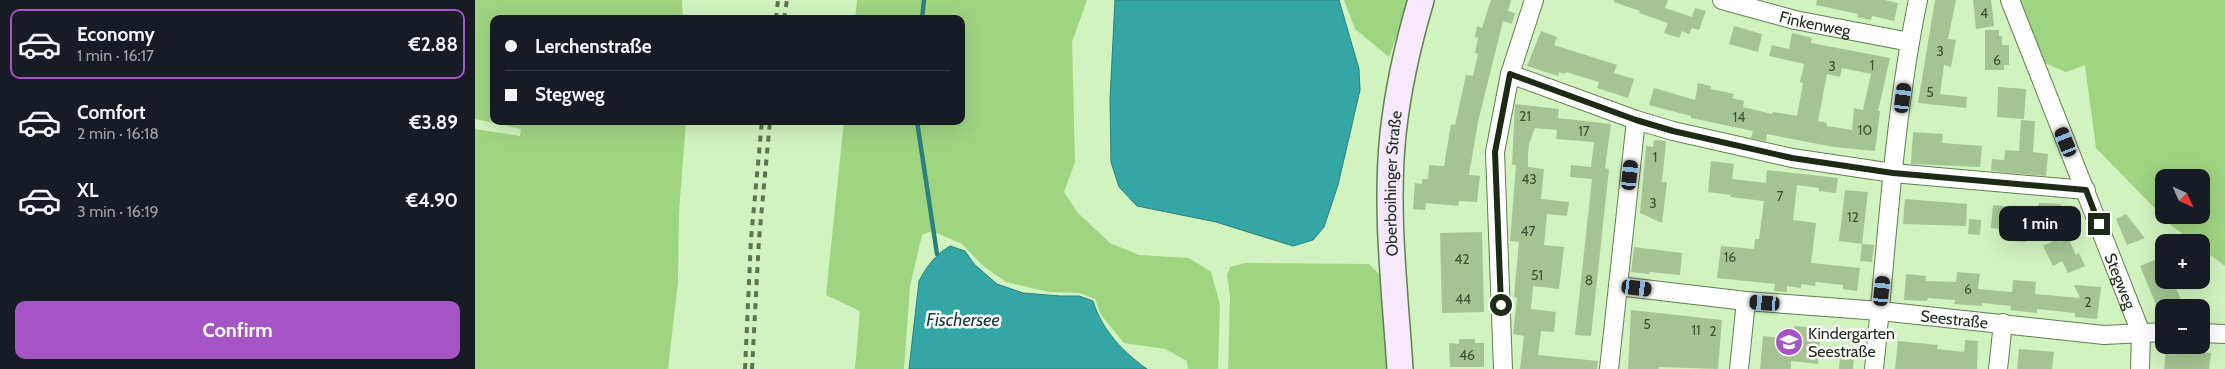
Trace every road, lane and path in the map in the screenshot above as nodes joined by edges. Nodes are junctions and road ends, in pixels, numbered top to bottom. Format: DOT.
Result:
graph roads {
  1 [pos="1421,0"];
  2 [pos="1534,0"];
  3 [pos="1722,0"];
  4 [pos="1918,0"];
  5 [pos="2010,0"];
  6 [pos="1909,42"];
  7 [pos="1510,74"];
  8 [pos="1636,120"];
  9 [pos="1893,173"];
  10 [pos="2086,190"];
  11 [pos="1618,286"];
  12 [pos="1747,302"];
  13 [pos="1880,311"];
  14 [pos="2003,323"];
  15 [pos="2155,332"];
  16 [pos="2141,333"];
  17 [pos="2210,333"];
  18 [pos="2225,334"];
  19 [pos="1400,369"];
  20 [pos="1503,369"];
  21 [pos="1609,369"];
  22 [pos="1739,369"];
  23 [pos="1874,369"];
  24 [pos="1998,369"];
  25 [pos="2140,369"];
  1 -- 19 [label="main road, Oberboihinger Straße"];
  2 -- 7 [label="street"];
  3 -- 6 [label="street, Finkenweg"];
  4 -- 6 [label="street"];
  5 -- 10 [label="street, Stegweg"];
  6 -- 9 [label="street"];
  7 -- 8 [label="street"];
  7 -- 20 [label="street"];
  8 -- 9 [label="street"];
  8 -- 11 [label="street"];
  9 -- 10 [label="street"];
  9 -- 13 [label="street"];
  10 -- 16 [label="street, Stegweg"];
  11 -- 12 [label="street, Seestraße"];
  11 -- 21 [label="street"];
  12 -- 13 [label="street, Seestraße"];
  12 -- 22 [label="street"];
  13 -- 14 [label="street, Seestraße"];
  13 -- 23 [label="street"];
  14 -- 16 [label="street, Seestraße"];
  14 -- 24 [label="street"];
  15 -- 16 [label="street, Seestraße"];
  16 -- 25 [label="street, Stegweg"];
  17 -- 18 [label="street"];
}
